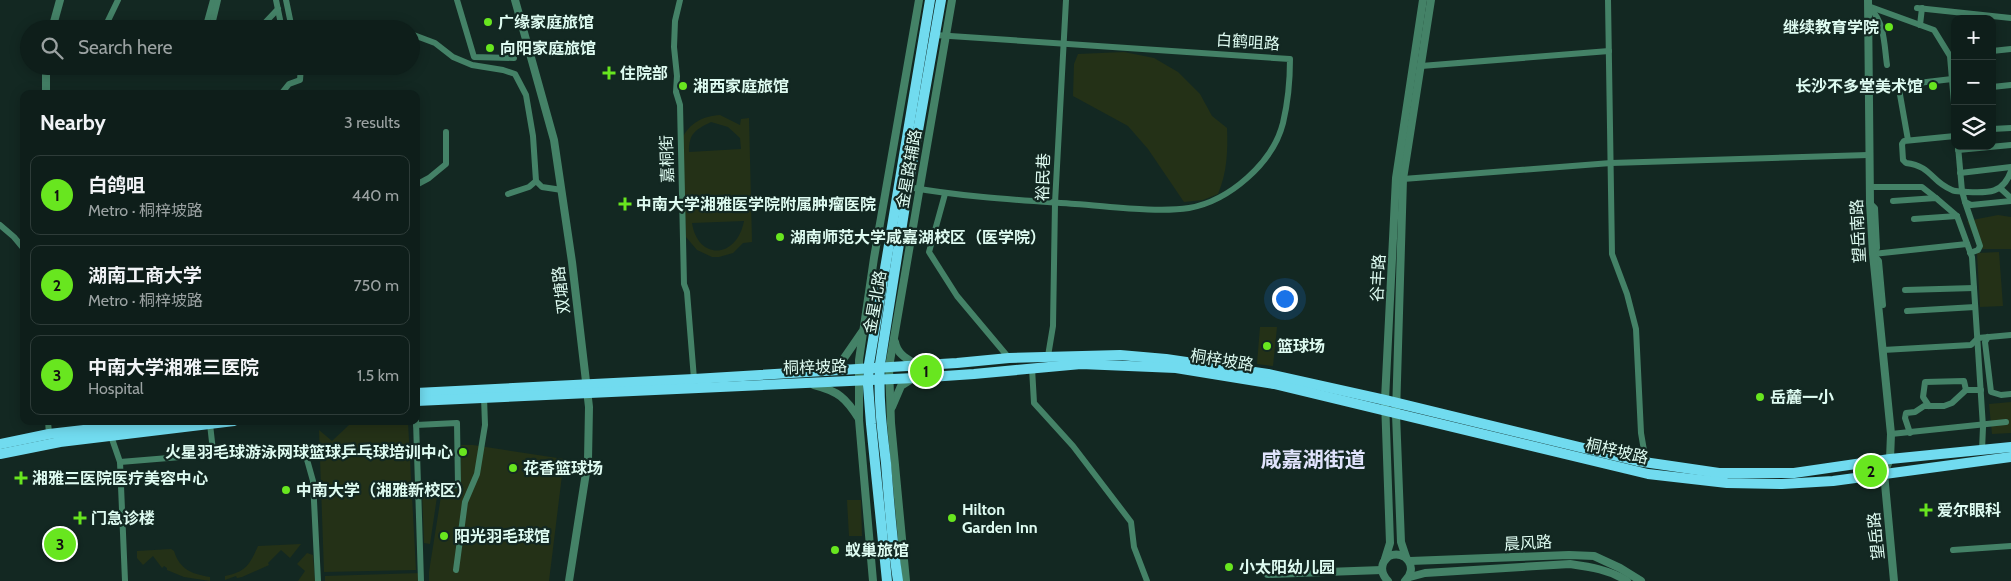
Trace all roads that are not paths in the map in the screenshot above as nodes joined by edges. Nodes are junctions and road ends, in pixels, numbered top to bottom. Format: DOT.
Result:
graph roads {
  1 [pos="60,0"];
  2 [pos="118,0"];
  3 [pos="213,0"];
  4 [pos="218,0"];
  5 [pos="276,0"];
  6 [pos="286,0"];
  7 [pos="457,0"];
  8 [pos="515,0"];
  9 [pos="680,0"];
  10 [pos="920,0"];
  11 [pos="930,0"];
  12 [pos="941,0"];
  13 [pos="952,0"];
  14 [pos="1066,0"];
  15 [pos="1423,0"];
  16 [pos="1431,0"];
  17 [pos="1608,0"];
  18 [pos="1868,3"];
  19 [pos="278,9"];
  20 [pos="2011,18"];
  21 [pos="54,20"];
  22 [pos="108,20"];
  23 [pos="207,20"];
  24 [pos="213,20"];
  25 [pos="267,20"];
  26 [pos="280,20"];
  27 [pos="290,20"];
  28 [pos="1920,25"];
  29 [pos="935,35"];
  30 [pos="946,35"];
  31 [pos="420,37"];
  32 [pos="1063,43"];
  33 [pos="2011,49"];
  34 [pos="1609,51"];
  35 [pos="1996,51"];
  36 [pos="1951,55"];
  37 [pos="514,58"];
  38 [pos="1887,65"];
  39 [pos="1421,66"];
  40 [pos="46,75"];
  41 [pos="301,75"];
  42 [pos="1951,80"];
  43 [pos="2011,85"];
  44 [pos="1996,87"];
  45 [pos="46,90"];
  46 [pos="284,90"];
  47 [pos="2011,128"];
  48 [pos="1996,129"];
  49 [pos="446,132"];
  50 [pos="1951,136"];
  51 [pos="1908,140"];
  52 [pos="2011,145"];
  53 [pos="1996,146"];
  54 [pos="1958,150"];
  55 [pos="1868,155"];
  56 [pos="1611,163"];
  57 [pos="2011,167"];
  58 [pos="2011,171"];
  59 [pos="1960,172"];
  60 [pos="1403,178"];
  61 [pos="2010,178"];
  62 [pos="536,181"];
  63 [pos="420,184"];
  64 [pos="908,187"];
  65 [pos="1870,188"];
  66 [pos="2000,188"];
  67 [pos="919,189"];
  68 [pos="562,190"];
  69 [pos="1962,191"];
  70 [pos="508,194"];
  71 [pos="945,194"];
  72 [pos="1936,198"];
  73 [pos="2011,200"];
  74 [pos="1893,201"];
  75 [pos="1964,202"];
  76 [pos="1055,203"];
  77 [pos="1957,216"];
  78 [pos="1914,219"];
  79 [pos="0,225"];
  80 [pos="20,244"];
  81 [pos="1967,244"];
  82 [pos="1970,253"];
  83 [pos="1873,254"];
  84 [pos="1974,288"];
  85 [pos="1905,290"];
  86 [pos="1882,305"];
  87 [pos="1975,307"];
  88 [pos="1907,311"];
  89 [pos="864,328"];
  90 [pos="2011,335"];
  91 [pos="1988,337"];
  92 [pos="1978,338"];
  93 [pos="894,339"];
  94 [pos="1882,350"];
  95 [pos="1048,356"];
  96 [pos="1009,358"];
  97 [pos="919,366"];
  98 [pos="864,368"];
  99 [pos="885,368"];
  100 [pos="1032,368"];
  101 [pos="828,370"];
  102 [pos="915,378"];
  103 [pos="694,379"];
  104 [pos="884,379"];
  105 [pos="863,380"];
  106 [pos="808,384"];
  107 [pos="586,388"];
  108 [pos="1966,390"];
  109 [pos="1980,390"];
  110 [pos="420,393"];
  111 [pos="2011,394"];
  112 [pos="484,397"];
  113 [pos="1385,400"];
  114 [pos="420,401"];
  115 [pos="1396,403"];
  116 [pos="1929,406"];
  117 [pos="890,411"];
  118 [pos="1385,412"];
  119 [pos="1396,414"];
  120 [pos="859,420"];
  121 [pos="2006,422"];
  122 [pos="420,423"];
  123 [pos="48,425"];
  124 [pos="132,425"];
  125 [pos="185,425"];
  126 [pos="210,425"];
  127 [pos="416,425"];
  128 [pos="1982,425"];
  129 [pos="110,428"];
  130 [pos="1910,433"];
  131 [pos="49,434"];
  132 [pos="1891,434"];
  133 [pos="0,444"];
  134 [pos="2011,447"];
  135 [pos="1982,450"];
  136 [pos="213,451"];
  137 [pos="0,454"];
  138 [pos="2011,456"];
  139 [pos="1890,459"];
  140 [pos="120,462"];
  141 [pos="1646,462"];
  142 [pos="1875,462"];
  143 [pos="1884,473"];
  144 [pos="418,488"];
  145 [pos="2011,546"];
  146 [pos="1953,550"];
  147 [pos="1385,559"];
  148 [pos="1408,559"];
  149 [pos="456,570"];
  150 [pos="1382,570"];
  151 [pos="1268,574"];
  152 [pos="1408,579"];
  153 [pos="125,581"];
  154 [pos="318,581"];
  155 [pos="422,581"];
  156 [pos="568,581"];
  157 [pos="873,581"];
  158 [pos="887,581"];
  159 [pos="898,581"];
  160 [pos="906,581"];
  161 [pos="1147,581"];
  162 [pos="1387,581"];
  163 [pos="1627,581"];
  164 [pos="1641,581"];
  165 [pos="1894,581"];
  1 -- 21 [label="street"];
  2 -- 22 [label="street"];
  3 -- 23 [label="street"];
  4 -- 24 [label="street"];
  5 -- 19 [label="street"];
  6 -- 27 [label="street"];
  7 -- 37 [label="street"];
  8 -- 68 [label="street, 双塘路"];
  9 -- 103 [label="street, 嘉桐街"];
  10 -- 89 [label="street, 金星路辅路"];
  11 -- 98 [label="main road, 金星北路"];
  12 -- 29 [label="main road, 金星北路"];
  13 -- 30 [label="street, 金星路辅路"];
  14 -- 32 [label="street, 裕民巷"];
  15 -- 113 [label="street, 谷丰路"];
  16 -- 39 [label="street, 谷丰路"];
  17 -- 34 [label="street"];
  18 -- 28 [label="street"];
  18 -- 38 [label="street"];
  18 -- 55 [label="street, 望岳南路"];
  19 -- 25 [label="street"];
  19 -- 26 [label="street"];
  20 -- 28 [label="street"];
  28 -- 36 [label="street"];
  29 -- 30 [label="street, 白鹤咀路"];
  29 -- 64 [label="main road, 金星北路"];
  30 -- 32 [label="street, 白鹤咀路"];
  30 -- 67 [label="street, 金星路辅路"];
  31 -- 62 [label="street"];
  32 -- 76 [label="street, 裕民巷"];
  32 -- 76 [label="street, 白鹤咀路"];
  33 -- 35 [label="street"];
  34 -- 39 [label="street"];
  34 -- 56 [label="street"];
  39 -- 60 [label="street, 谷丰路"];
  40 -- 45 [label="street"];
  41 -- 46 [label="street"];
  42 -- 51 [label="street"];
  43 -- 44 [label="street"];
  47 -- 48 [label="street"];
  49 -- 63 [label="street"];
  50 -- 51 [label="street"];
  51 -- 69 [label="street"];
  52 -- 53 [label="street"];
  54 -- 59 [label="street"];
  55 -- 56 [label="street"];
  55 -- 65 [label="street, 望岳南路"];
  56 -- 60 [label="street"];
  56 -- 141 [label="street"];
  57 -- 59 [label="street"];
  58 -- 61 [label="street"];
  59 -- 69 [label="street"];
  60 -- 115 [label="street, 谷丰路"];
  61 -- 66 [label="street"];
  62 -- 68 [label="street"];
  62 -- 70 [label="street"];
  64 -- 67 [label="street, 白鹤咀路"];
  64 -- 99 [label="main road, 金星北路"];
  65 -- 72 [label="street"];
  65 -- 83 [label="street, 望岳南路"];
  66 -- 69 [label="street"];
  66 -- 73 [label="street"];
  67 -- 71 [label="street, 白鹤咀路"];
  67 -- 93 [label="street, 金星路辅路"];
  68 -- 107 [label="street, 双塘路"];
  69 -- 75 [label="street"];
  71 -- 76 [label="street, 白鹤咀路"];
  71 -- 96 [label="street"];
  72 -- 74 [label="street"];
  72 -- 77 [label="street"];
  73 -- 75 [label="street"];
  75 -- 82 [label="street"];
  76 -- 95 [label="street, 裕民巷"];
  77 -- 78 [label="street"];
  77 -- 81 [label="street"];
  79 -- 80 [label="street"];
  81 -- 82 [label="street"];
  81 -- 83 [label="street"];
  82 -- 84 [label="street"];
  83 -- 86 [label="street"];
  83 -- 94 [label="street, 望岳南路"];
  84 -- 85 [label="street"];
  84 -- 87 [label="street"];
  87 -- 88 [label="street"];
  87 -- 92 [label="street"];
  89 -- 98 [label="street, 金星路辅路"];
  89 -- 101 [label="street"];
  90 -- 91 [label="street"];
  91 -- 92 [label="street"];
  91 -- 111 [label="street"];
  92 -- 94 [label="street"];
  92 -- 109 [label="street"];
  93 -- 97 [label="street"];
  93 -- 99 [label="street, 金星路辅路"];
  94 -- 132 [label="street, 望岳南路"];
  95 -- 96 [label="main road, 桐梓坡路"];
  95 -- 113 [label="main road, 桐梓坡路"];
  96 -- 97 [label="main road, 桐梓坡路"];
  97 -- 99 [label="main road, 桐梓坡路"];
  98 -- 99 [label="main road, 桐梓坡路"];
  98 -- 101 [label="main road, 桐梓坡路"];
  98 -- 105 [label="main road, 金星北路"];
  99 -- 104 [label="main road, 金星北路"];
  100 -- 102 [label="main road, 桐梓坡路"];
  100 -- 118 [label="main road, 桐梓坡路"];
  100 -- 161 [label="street"];
  101 -- 103 [label="main road, 桐梓坡路"];
  102 -- 104 [label="main road, 桐梓坡路"];
  102 -- 117 [label="street"];
  103 -- 107 [label="main road, 桐梓坡路"];
  104 -- 105 [label="main road, 桐梓坡路"];
  104 -- 117 [label="street"];
  104 -- 159 [label="main road, 金星北路"];
  105 -- 106 [label="main road, 桐梓坡路"];
  105 -- 120 [label="street"];
  105 -- 158 [label="main road, 金星北路"];
  106 -- 107 [label="main road, 桐梓坡路"];
  106 -- 120 [label="street"];
  107 -- 110 [label="main road, 桐梓坡路"];
  107 -- 112 [label="main road, 桐梓坡路"];
  107 -- 156 [label="street, 双塘路"];
  108 -- 109 [label="street"];
  108 -- 116 [label="street"];
  108 -- 116 [label="street"];
  109 -- 128 [label="street"];
  112 -- 114 [label="main road, 桐梓坡路"];
  112 -- 149 [label="street"];
  113 -- 115 [label="main road, 桐梓坡路"];
  113 -- 118 [label="street, 谷丰路"];
  115 -- 119 [label="street, 谷丰路"];
  115 -- 141 [label="main road, 桐梓坡路"];
  116 -- 130 [label="street"];
  117 -- 160 [label="street"];
  118 -- 119 [label="main road, 桐梓坡路"];
  118 -- 147 [label="street, 谷丰路"];
  119 -- 143 [label="main road, 桐梓坡路"];
  119 -- 148 [label="street, 谷丰路"];
  120 -- 157 [label="street"];
  121 -- 128 [label="street"];
  122 -- 144 [label="street"];
  123 -- 131 [label="street"];
  124 -- 129 [label="main road"];
  125 -- 129 [label="main road"];
  126 -- 136 [label="street"];
  127 -- 144 [label="street"];
  128 -- 130 [label="street"];
  128 -- 135 [label="street"];
  129 -- 131 [label="main road"];
  129 -- 137 [label="main road"];
  129 -- 140 [label="street"];
  130 -- 132 [label="street"];
  131 -- 133 [label="main road"];
  132 -- 139 [label="street, 望岳南路"];
  134 -- 135 [label="main road, 桐梓坡路"];
  135 -- 139 [label="main road, 桐梓坡路"];
  136 -- 140 [label="street"];
  136 -- 154 [label="street"];
  138 -- 143 [label="main road, 桐梓坡路"];
  139 -- 142 [label="main road, 桐梓坡路"];
  139 -- 143 [label="street, 望岳路"];
  140 -- 153 [label="street"];
  141 -- 142 [label="main road, 桐梓坡路"];
  142 -- 143 [label="street"];
  143 -- 165 [label="street, 望岳路"];
  144 -- 155 [label="street"];
  145 -- 146 [label="street"];
  147 -- 148 [label="street, 晨风路"];
  147 -- 150 [label="street, 谷丰路"];
  148 -- 152 [label="street, 谷丰路"];
  148 -- 164 [label="street, 晨风路"];
  150 -- 151 [label="street"];
  150 -- 162 [label="street"];
  152 -- 163 [label="street, 晨风路"];
}
